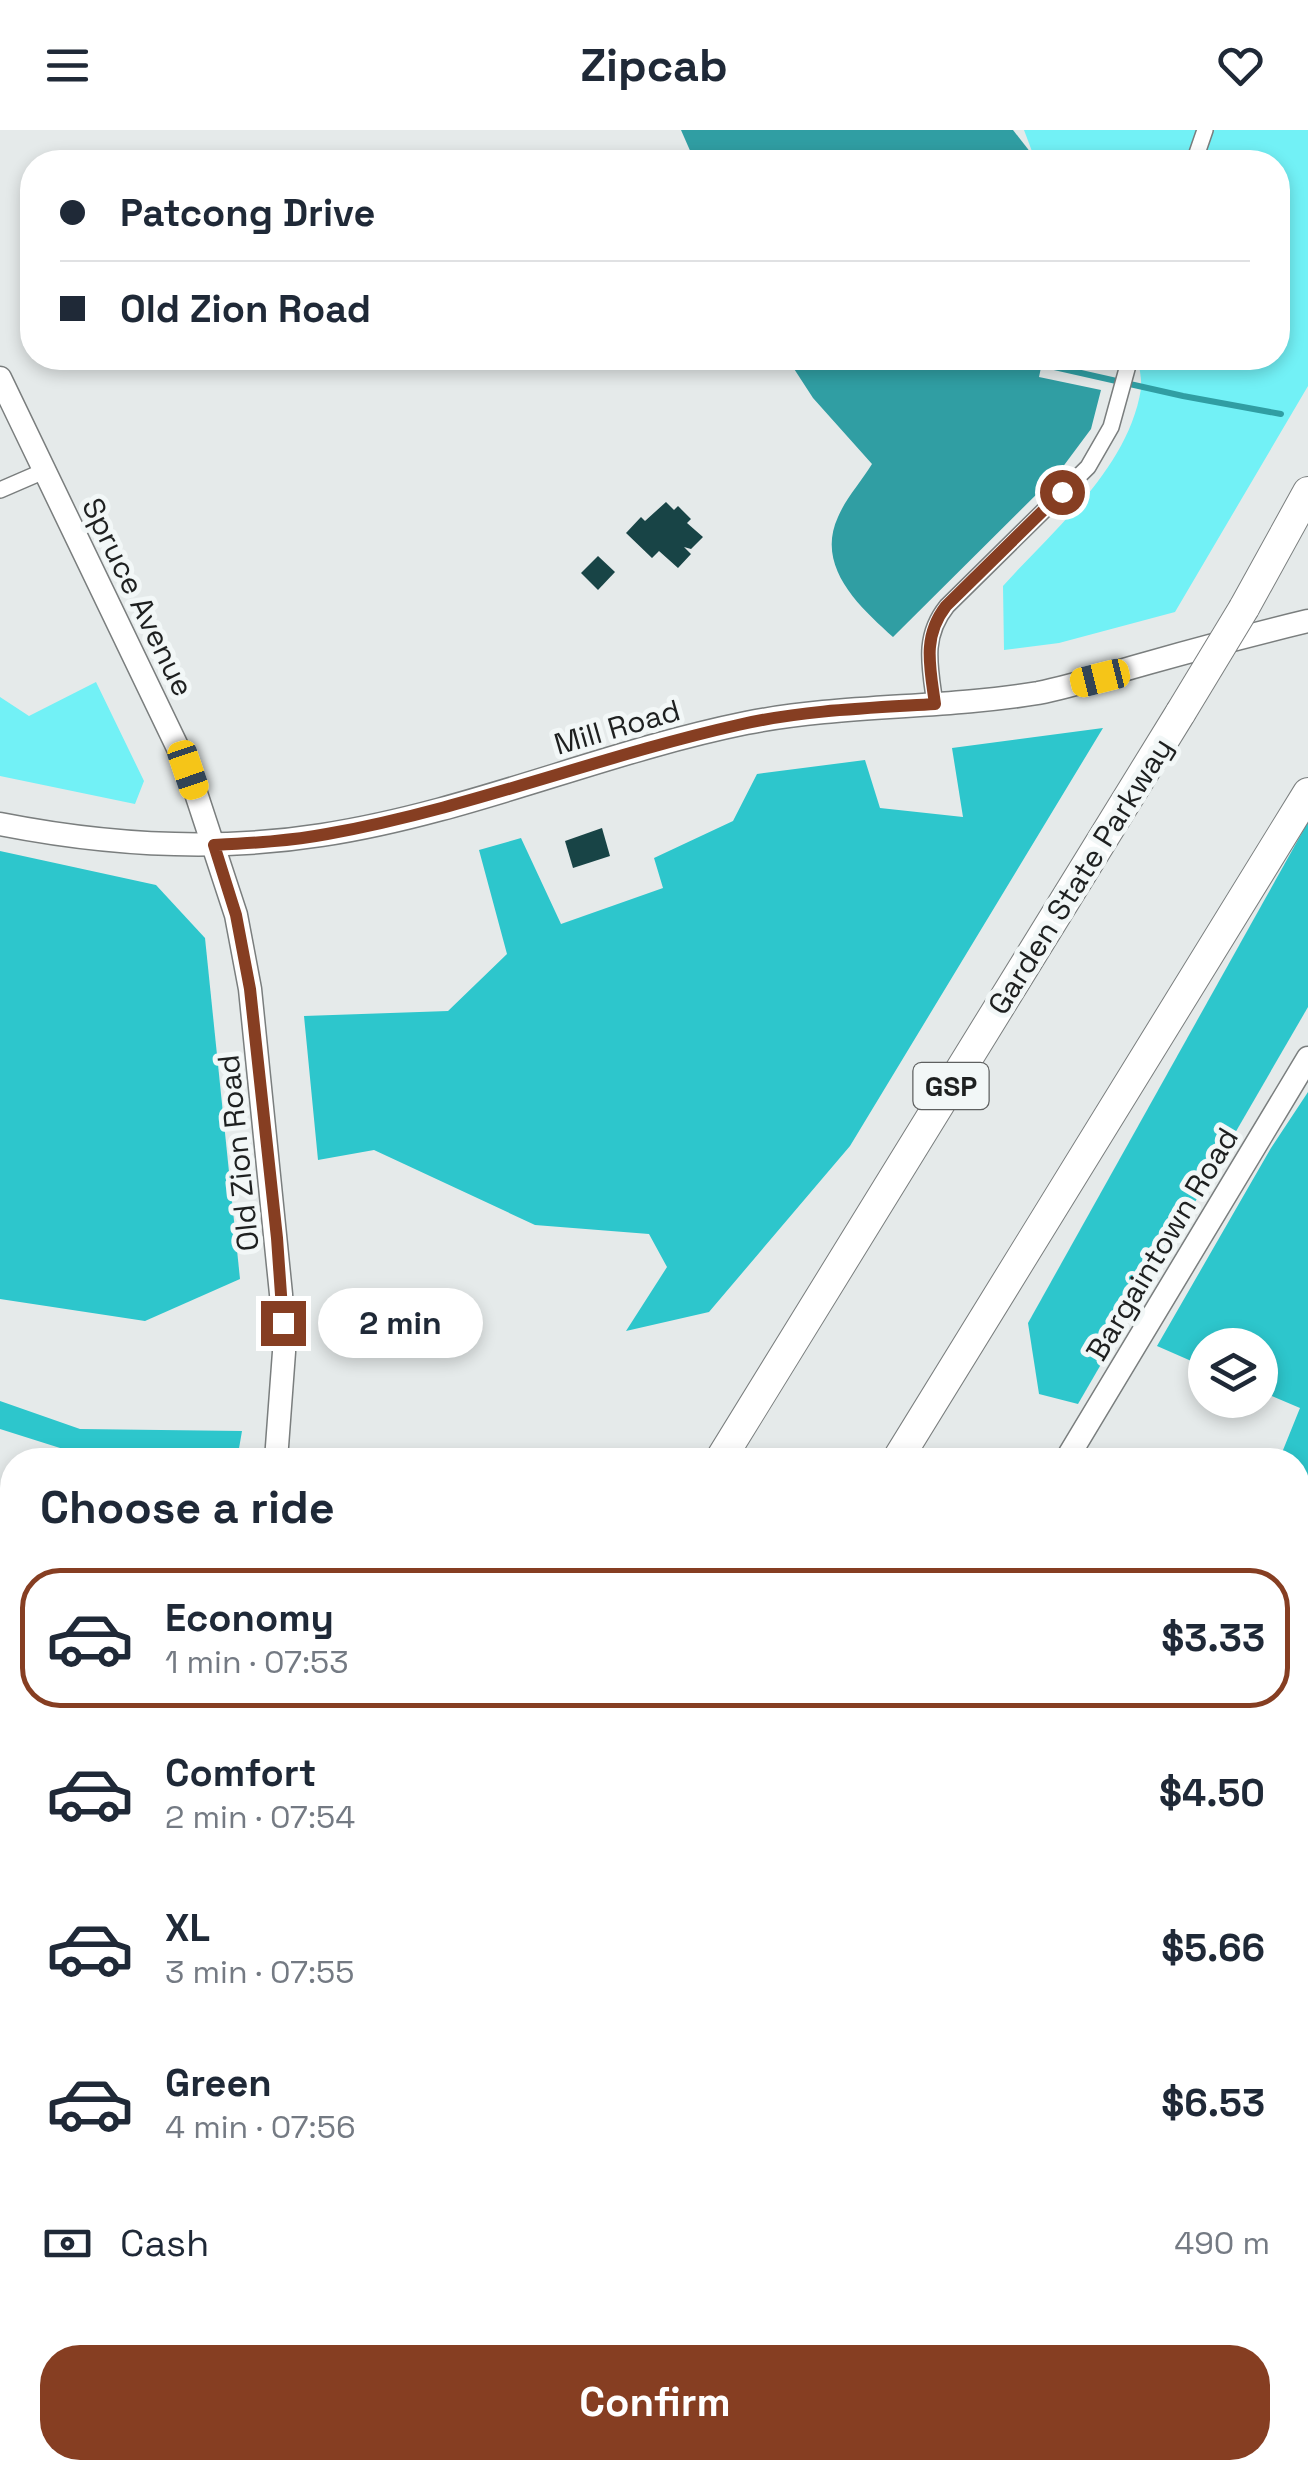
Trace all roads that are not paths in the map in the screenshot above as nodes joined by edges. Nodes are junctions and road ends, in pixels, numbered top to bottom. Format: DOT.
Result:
graph roads {
  1 [pos="1127,370"];
  2 [pos="0,378"];
  3 [pos="44,471"];
  4 [pos="0,490"];
  5 [pos="1308,492"];
  6 [pos="1308,620"];
  7 [pos="935,704"];
  8 [pos="1308,793"];
  9 [pos="0,824"];
  10 [pos="214,845"];
  11 [pos="1308,1058"];
  12 [pos="277,1448"];
  13 [pos="727,1448"];
  14 [pos="904,1448"];
  15 [pos="1073,1448"];
  1 -- 7 [label="street"];
  2 -- 3 [label="street, Spruce Avenue"];
  3 -- 4 [label="street"];
  3 -- 10 [label="street, Spruce Avenue"];
  5 -- 13 [label="highway, Garden State Parkway / GSP, bridge"];
  6 -- 7 [label="street, Mill Road"];
  7 -- 10 [label="street, Mill Road"];
  8 -- 14 [label="highway"];
  9 -- 10 [label="street, Mill Road"];
  10 -- 12 [label="street, Old Zion Road"];
  11 -- 15 [label="street, Bargaintown Road"];
}
